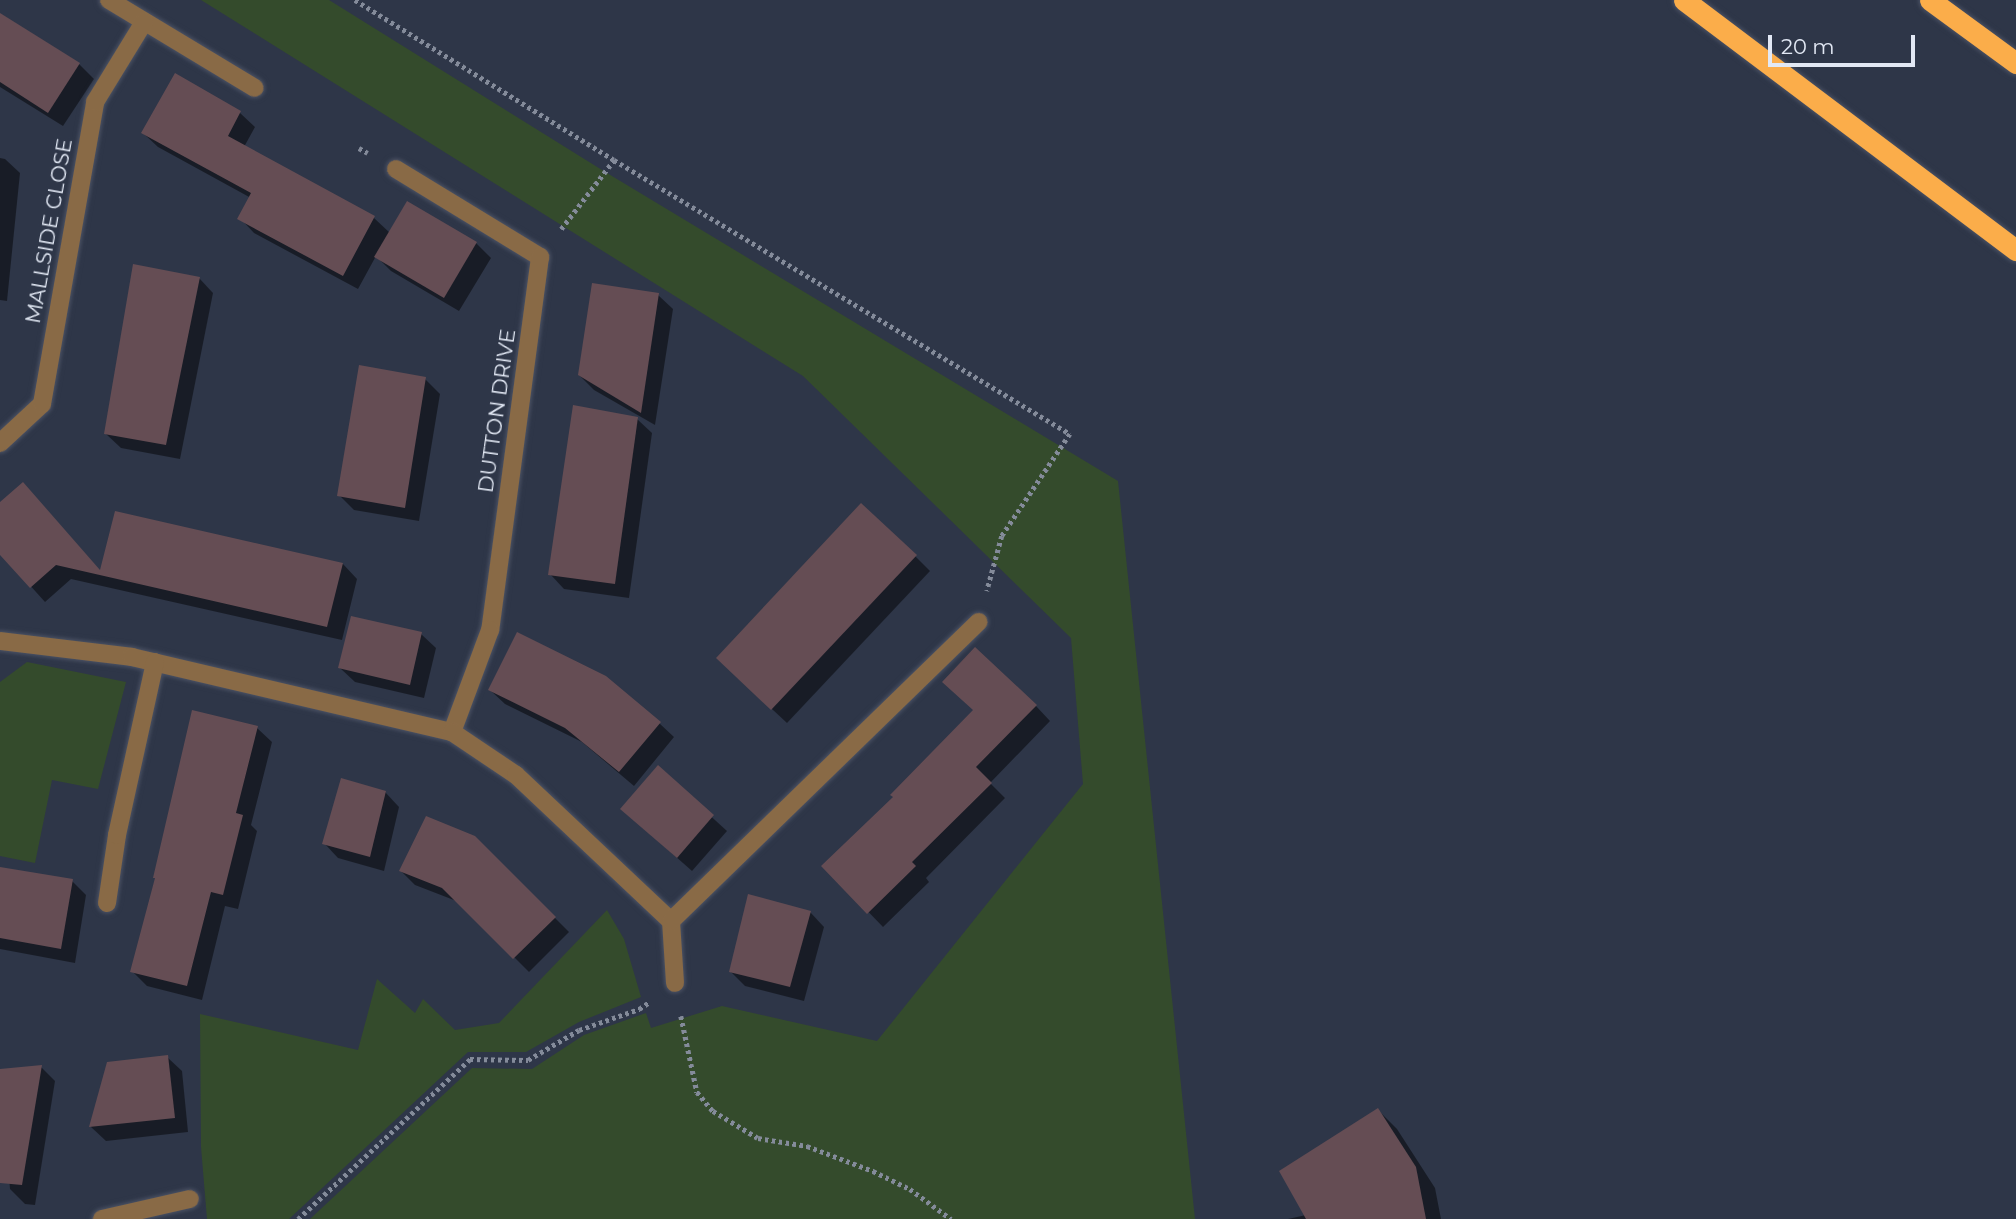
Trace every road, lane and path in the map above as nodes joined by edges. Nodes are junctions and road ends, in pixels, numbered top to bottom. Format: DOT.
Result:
graph roads {
  1 [pos="109,0"];
  2 [pos="355,0"];
  3 [pos="1684,0"];
  4 [pos="1930,0"];
  5 [pos="145,22"];
  6 [pos="2016,63"];
  7 [pos="255,88"];
  8 [pos="614,160"];
  9 [pos="396,169"];
  10 [pos="2016,250"];
  11 [pos="540,257"];
  12 [pos="0,443"];
  13 [pos="978,622"];
  14 [pos="0,641"];
  15 [pos="155,662"];
  16 [pos="452,732"];
  17 [pos="107,903"];
  18 [pos="671,921"];
  19 [pos="675,983"];
  20 [pos="190,1199"];
  21 [pos="102,1219"];
  22 [pos="298,1219"];
  23 [pos="951,1219"];
  1 -- 5 [label="street"];
  2 -- 8 [label="path"];
  3 -- 10 [label="highway"];
  4 -- 6 [label="highway"];
  5 -- 7 [label="street"];
  5 -- 12 [label="street, MALLSIDE CLOSE"];
  8 -- 11 [label="path"];
  8 -- 13 [label="path"];
  9 -- 11 [label="street"];
  11 -- 16 [label="street, DUTTON DRIVE"];
  13 -- 18 [label="street"];
  14 -- 15 [label="street"];
  15 -- 16 [label="street"];
  15 -- 17 [label="street"];
  16 -- 18 [label="street"];
  18 -- 19 [label="street"];
  19 -- 22 [label="path"];
  19 -- 23 [label="path"];
  20 -- 21 [label="street"];
}
